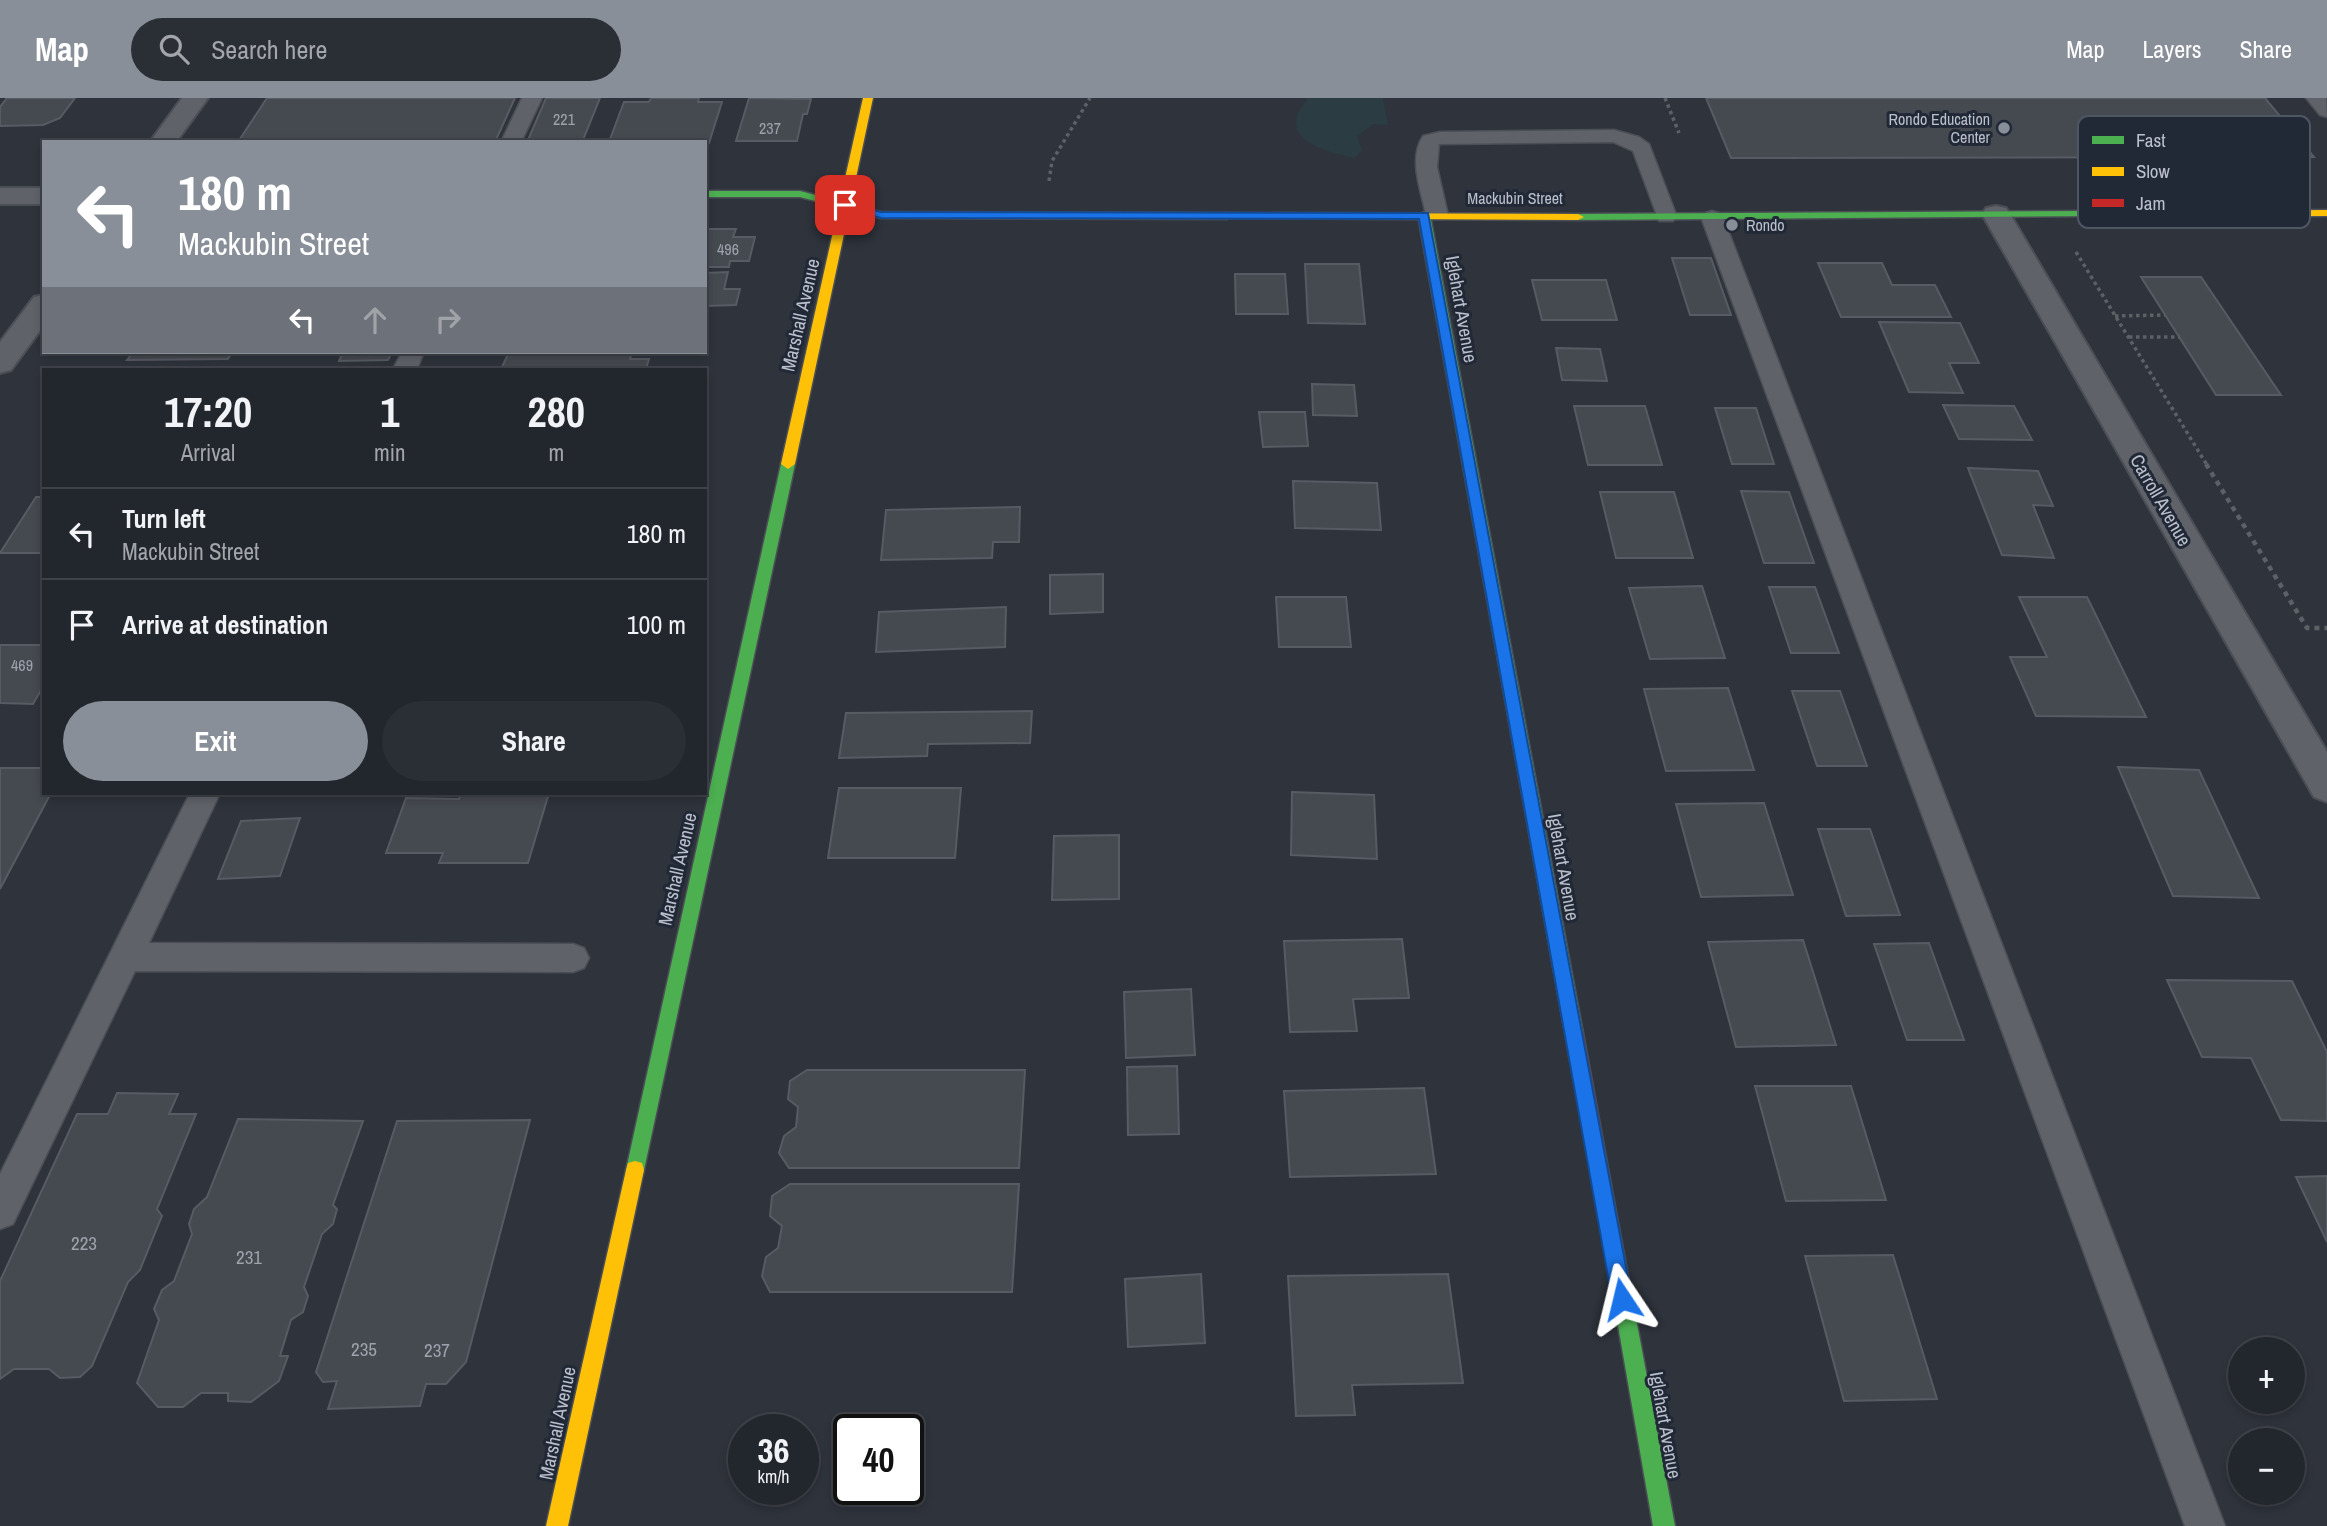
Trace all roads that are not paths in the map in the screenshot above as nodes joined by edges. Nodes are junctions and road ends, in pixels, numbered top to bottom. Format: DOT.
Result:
graph roads {
  1 [pos="195,98"];
  2 [pos="532,98"];
  3 [pos="868,98"];
  4 [pos="2316,98"];
  5 [pos="2327,111"];
  6 [pos="164,140"];
  7 [pos="512,140"];
  8 [pos="707,194"];
  9 [pos="0,196"];
  10 [pos="42,196"];
  11 [pos="845,205"];
  12 [pos="1996,214"];
  13 [pos="2078,214"];
  14 [pos="1430,215"];
  15 [pos="1712,216"];
  16 [pos="1666,217"];
  17 [pos="42,307"];
  18 [pos="0,363"];
  19 [pos="2327,786"];
  20 [pos="204,795"];
  21 [pos="126,957"];
  22 [pos="573,958"];
  23 [pos="0,1211"];
  24 [pos="556,1526"];
  25 [pos="1664,1526"];
  26 [pos="2205,1526"];
  1 -- 6 [label="street"];
  2 -- 7 [label="lane"];
  3 -- 11 [label="street, Marshall Avenue"];
  4 -- 5 [label="lane"];
  8 -- 11 [label="street, Mackubin Street"];
  9 -- 10 [label="street"];
  11 -- 14 [label="street, Mackubin Street"];
  11 -- 24 [label="street, Marshall Avenue"];
  12 -- 13 [label="street, Mackubin Street"];
  12 -- 15 [label="street, Mackubin Street"];
  12 -- 19 [label="street, Carroll Avenue"];
  14 -- 16 [label="street, Mackubin Street"];
  14 -- 16 [label="lane"];
  14 -- 25 [label="street, Iglehart Avenue"];
  15 -- 16 [label="street, Mackubin Street"];
  15 -- 26 [label="lane"];
  17 -- 18 [label="street"];
  20 -- 21 [label="lane"];
  21 -- 22 [label="lane"];
  21 -- 23 [label="lane"];
}
